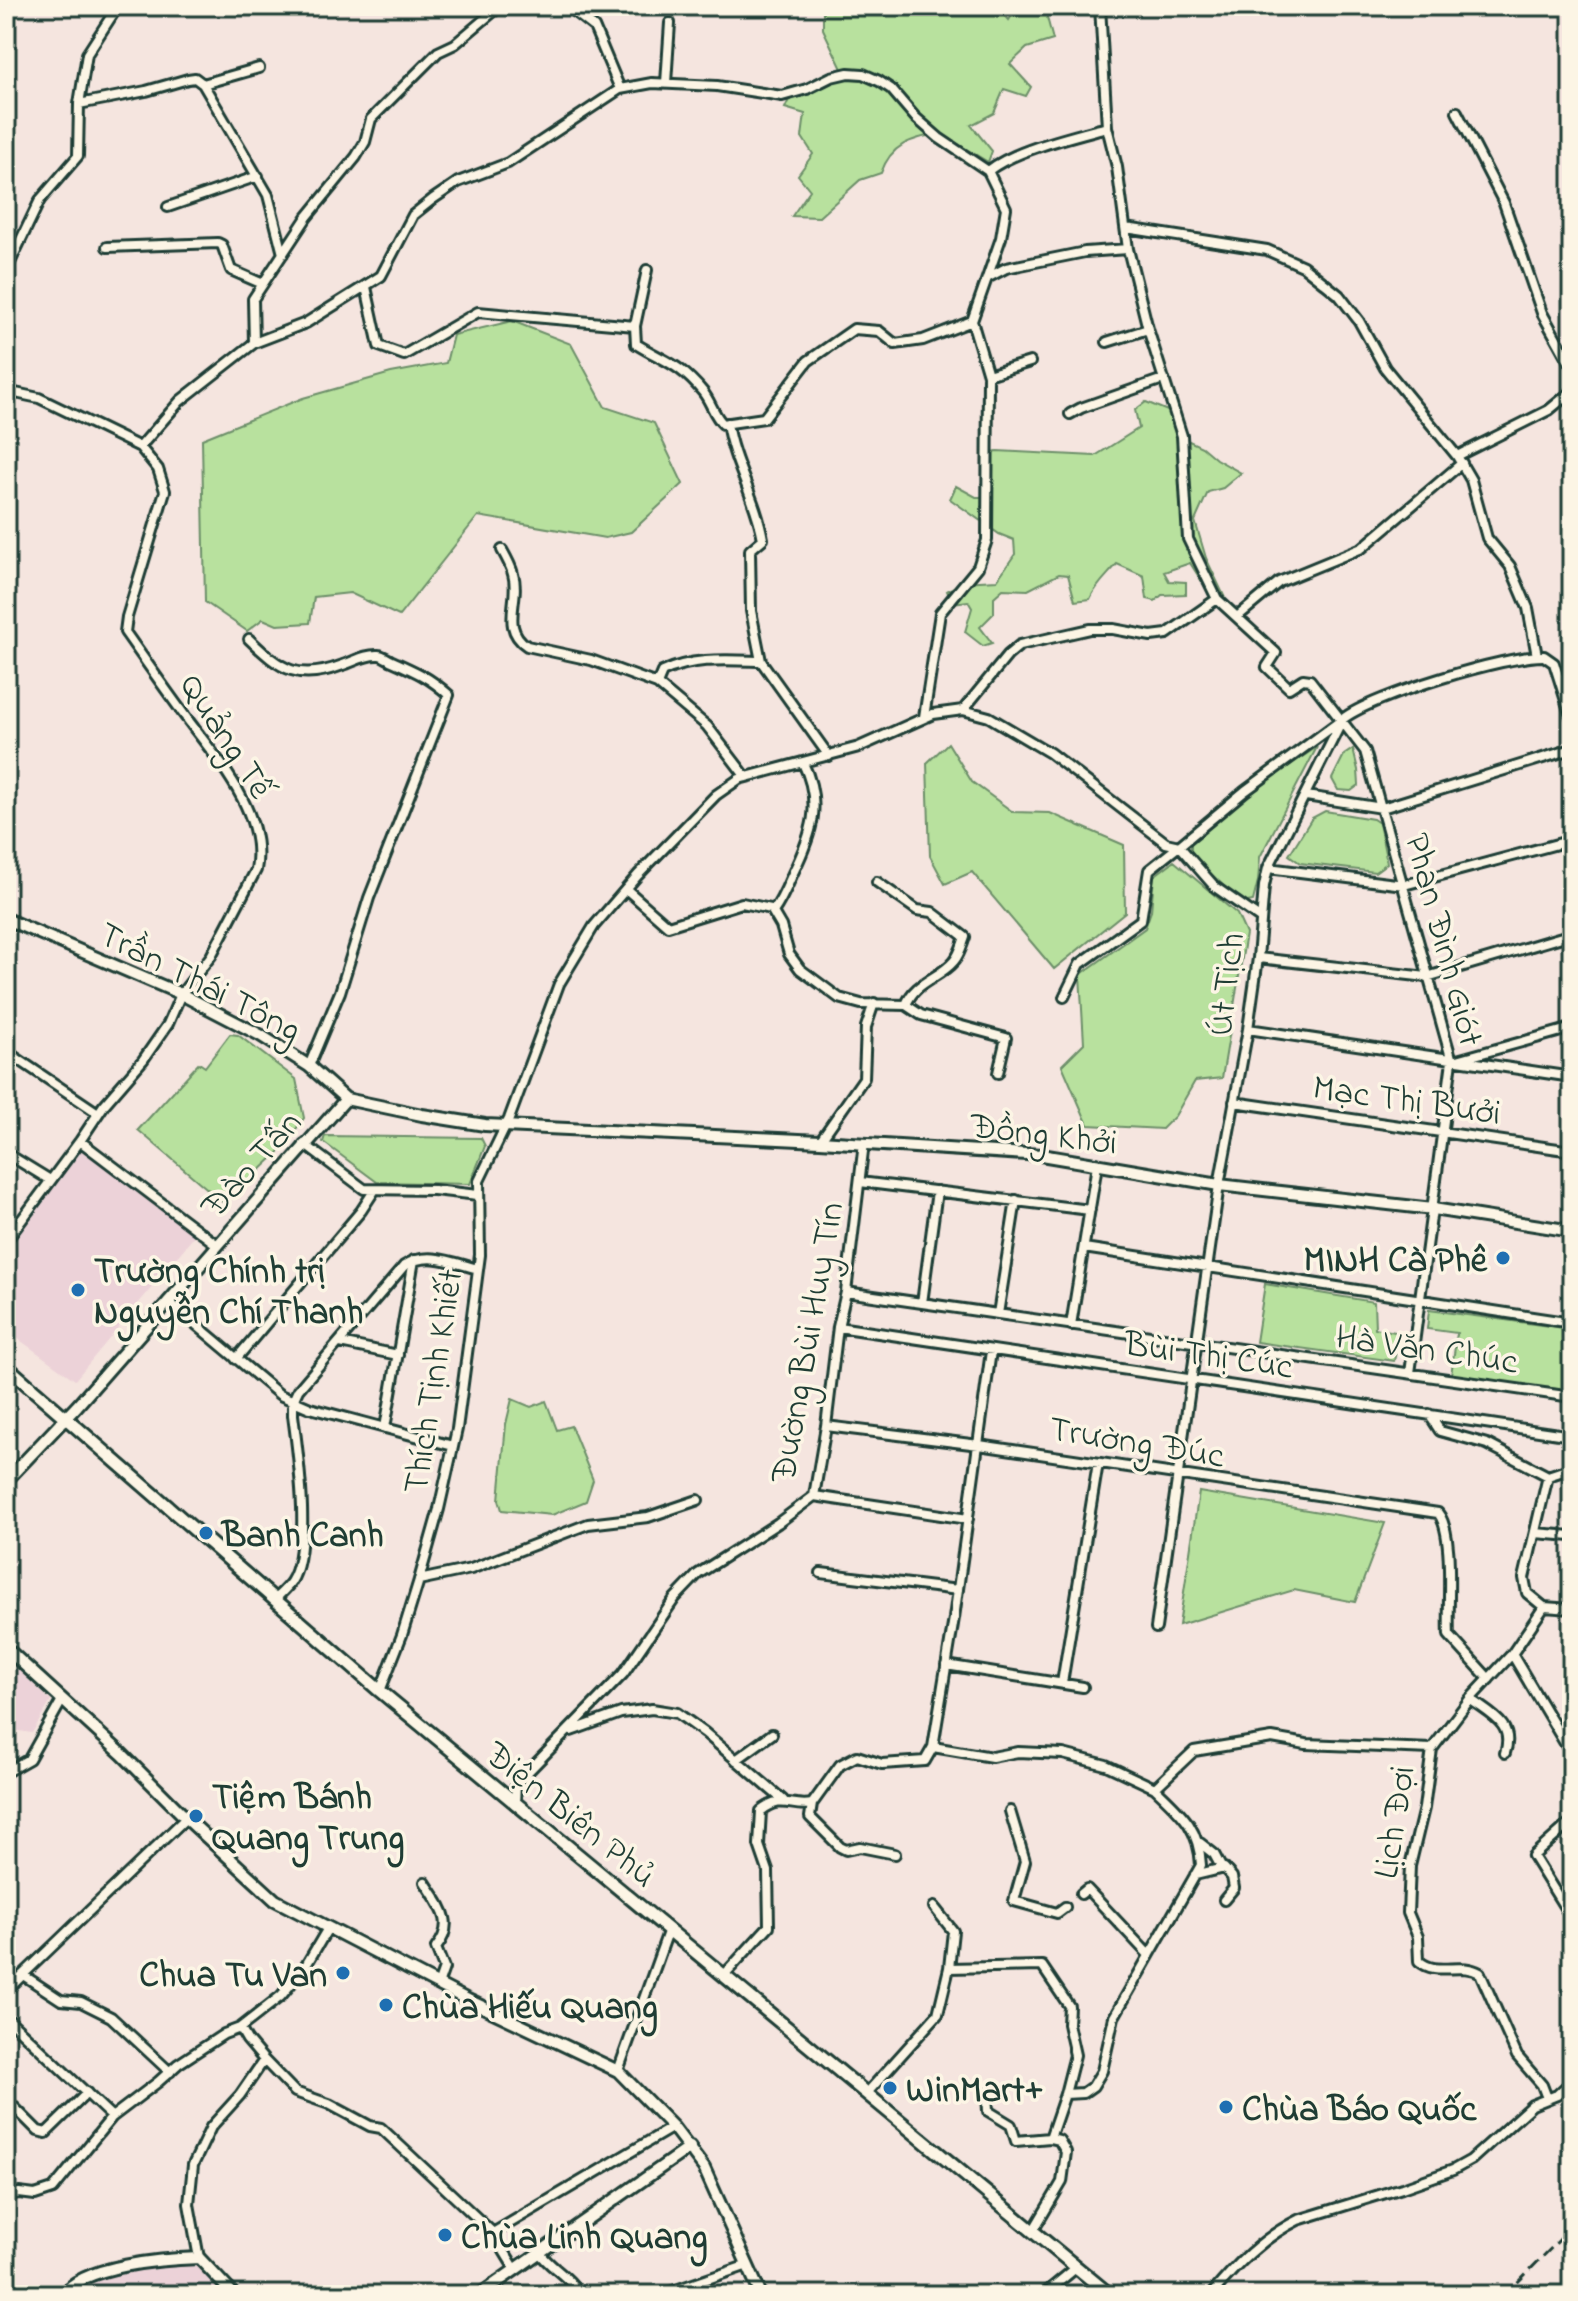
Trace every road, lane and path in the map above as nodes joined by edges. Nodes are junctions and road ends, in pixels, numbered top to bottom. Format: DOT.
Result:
graph roads {
  1 [pos="118,6"];
  2 [pos="500,6"];
  3 [pos="567,6"];
  4 [pos="1119,6"];
  5 [pos="1100,7"];
  6 [pos="670,23"];
  7 [pos="259,68"];
  8 [pos="666,83"];
  9 [pos="203,84"];
  10 [pos="620,89"];
  11 [pos="79,104"];
  12 [pos="1457,112"];
  13 [pos="1107,127"];
  14 [pos="988,171"];
  15 [pos="258,176"];
  16 [pos="168,207"];
  17 [pos="1126,228"];
  18 [pos="107,247"];
  19 [pos="1128,249"];
  20 [pos="283,254"];
  21 [pos="647,270"];
  22 [pos="6,271"];
  23 [pos="987,278"];
  24 [pos="263,284"];
  25 [pos="366,287"];
  26 [pos="972,321"];
  27 [pos="635,326"];
  28 [pos="1148,329"];
  29 [pos="1107,342"];
  30 [pos="254,343"];
  31 [pos="1030,362"];
  32 [pos="1572,367"];
  33 [pos="988,375"];
  34 [pos="1163,379"];
  35 [pos="6,391"];
  36 [pos="1572,391"];
  37 [pos="1070,414"];
  38 [pos="727,423"];
  39 [pos="140,447"];
  40 [pos="1459,460"];
  41 [pos="502,550"];
  42 [pos="1217,599"];
  43 [pos="1237,617"];
  44 [pos="249,639"];
  45 [pos="1537,656"];
  46 [pos="761,661"];
  47 [pos="1572,673"];
  48 [pos="1560,681"];
  49 [pos="657,684"];
  50 [pos="963,710"];
  51 [pos="924,717"];
  52 [pos="1343,719"];
  53 [pos="1572,720"];
  54 [pos="1572,749"];
  55 [pos="829,756"];
  56 [pos="803,763"];
  57 [pos="746,777"];
  58 [pos="1306,796"];
  59 [pos="1382,808"];
  60 [pos="1572,840"];
  61 [pos="1179,846"];
  62 [pos="1268,868"];
  63 [pos="877,882"];
  64 [pos="1404,885"];
  65 [pos="626,889"];
  66 [pos="773,912"];
  67 [pos="6,919"];
  68 [pos="1261,919"];
  69 [pos="1572,934"];
  70 [pos="1258,958"];
  71 [pos="1427,977"];
  72 [pos="181,994"];
  73 [pos="1064,997"];
  74 [pos="874,1003"];
  75 [pos="906,1005"];
  76 [pos="1572,1028"];
  77 [pos="1248,1029"];
  78 [pos="6,1051"];
  79 [pos="1452,1061"];
  80 [pos="309,1066"];
  81 [pos="998,1073"];
  82 [pos="1572,1077"];
  83 [pos="346,1099"];
  84 [pos="1234,1102"];
  85 [pos="98,1113"];
  86 [pos="505,1125"];
  87 [pos="1443,1131"];
  88 [pos="80,1141"];
  89 [pos="820,1141"];
  90 [pos="864,1143"];
  91 [pos="304,1144"];
  92 [pos="1572,1151"];
  93 [pos="6,1153"];
  94 [pos="1097,1165"];
  95 [pos="50,1180"];
  96 [pos="860,1182"];
  97 [pos="1219,1185"];
  98 [pos="374,1191"];
  99 [pos="937,1191"];
  100 [pos="478,1195"];
  101 [pos="1016,1200"];
  102 [pos="1433,1209"];
  103 [pos="1090,1210"];
  104 [pos="1572,1231"];
  105 [pos="6,1241"];
  106 [pos="216,1244"];
  107 [pos="1084,1248"];
  108 [pos="414,1260"];
  109 [pos="1208,1267"];
  110 [pos="478,1269"];
  111 [pos="846,1292"];
  112 [pos="1420,1300"];
  113 [pos="168,1301"];
  114 [pos="922,1303"];
  115 [pos="998,1314"];
  116 [pos="1572,1323"];
  117 [pos="1071,1325"];
  118 [pos="838,1327"];
  119 [pos="340,1343"];
  120 [pos="1198,1343"];
  121 [pos="991,1351"];
  122 [pos="398,1355"];
  123 [pos="236,1359"];
  124 [pos="6,1366"];
  125 [pos="1410,1373"];
  126 [pos="1192,1378"];
  127 [pos="1572,1397"];
  128 [pos="293,1401"];
  129 [pos="1429,1414"];
  130 [pos="66,1418"];
  131 [pos="826,1426"];
  132 [pos="385,1428"];
  133 [pos="1572,1436"];
  134 [pos="979,1445"];
  135 [pos="453,1446"];
  136 [pos="1098,1463"];
  137 [pos="1572,1468"];
  138 [pos="1178,1475"];
  139 [pos="1548,1476"];
  140 [pos="6,1481"];
  141 [pos="814,1496"];
  142 [pos="698,1500"];
  143 [pos="968,1519"];
  144 [pos="1535,1533"];
  145 [pos="1572,1536"];
  146 [pos="821,1573"];
  147 [pos="419,1580"];
  148 [pos="958,1590"];
  149 [pos="274,1600"];
  150 [pos="1544,1607"];
  151 [pos="1572,1609"];
  152 [pos="1156,1628"];
  153 [pos="6,1648"];
  154 [pos="1512,1654"];
  155 [pos="946,1665"];
  156 [pos="1489,1679"];
  157 [pos="1062,1683"];
  158 [pos="1083,1687"];
  159 [pos="380,1691"];
  160 [pos="1470,1699"];
  161 [pos="62,1700"];
  162 [pos="568,1732"];
  163 [pos="772,1734"];
  164 [pos="933,1747"];
  165 [pos="1432,1749"];
  166 [pos="1505,1753"];
  167 [pos="1572,1755"];
  168 [pos="736,1760"];
  169 [pos="6,1772"];
  170 [pos="1155,1788"];
  171 [pos="783,1800"];
  172 [pos="515,1804"];
  173 [pos="812,1804"];
  174 [pos="1010,1811"];
  175 [pos="186,1818"];
  176 [pos="1572,1821"];
  177 [pos="1200,1843"];
  178 [pos="895,1854"];
  179 [pos="1221,1867"];
  180 [pos="1195,1875"];
  181 [pos="425,1882"];
  182 [pos="1081,1894"];
  183 [pos="1224,1900"];
  184 [pos="934,1907"];
  185 [pos="1065,1907"];
  186 [pos="1572,1919"];
  187 [pos="328,1928"];
  188 [pos="669,1929"];
  189 [pos="1148,1954"];
  190 [pos="949,1968"];
  191 [pos="725,1974"];
  192 [pos="23,1975"];
  193 [pos="438,1985"];
  194 [pos="6,1991"];
  195 [pos="6,2017"];
  196 [pos="240,2028"];
  197 [pos="264,2060"];
  198 [pos="618,2071"];
  199 [pos="170,2072"];
  200 [pos="1572,2081"];
  201 [pos="87,2093"];
  202 [pos="867,2093"];
  203 [pos="987,2094"];
  204 [pos="1065,2094"];
  205 [pos="1547,2098"];
  206 [pos="6,2099"];
  207 [pos="112,2117"];
  208 [pos="673,2127"];
  209 [pos="1050,2138"];
  210 [pos="690,2147"];
  211 [pos="6,2196"];
  212 [pos="1033,2231"];
  213 [pos="493,2233"];
  214 [pos="539,2252"];
  215 [pos="199,2258"];
  216 [pos="748,2265"];
  217 [pos="1077,2267"];
  218 [pos="515,2269"];
  219 [pos="63,2295"];
  220 [pos="234,2295"];
  221 [pos="479,2295"];
  222 [pos="579,2295"];
  223 [pos="661,2295"];
  224 [pos="761,2295"];
  225 [pos="1043,2295"];
  226 [pos="1110,2295"];
  227 [pos="1211,2295"];
  1 -- 11 [label="street"];
  2 -- 20 [label="street"];
  3 -- 10 [label="street"];
  4 -- 5 [label="street"];
  5 -- 13 [label="street"];
  6 -- 8 [label="street"];
  7 -- 9 [label="street"];
  8 -- 10 [label="street"];
  8 -- 14 [label="street"];
  9 -- 11 [label="street"];
  9 -- 15 [label="street"];
  10 -- 25 [label="street"];
  11 -- 22 [label="street"];
  12 -- 32 [label="street"];
  13 -- 14 [label="street"];
  13 -- 17 [label="street"];
  14 -- 23 [label="street"];
  15 -- 16 [label="street"];
  15 -- 20 [label="street"];
  17 -- 19 [label="street"];
  17 -- 40 [label="street"];
  18 -- 24 [label="street"];
  19 -- 23 [label="street"];
  19 -- 28 [label="street"];
  20 -- 24 [label="street"];
  21 -- 27 [label="street"];
  23 -- 26 [label="street"];
  24 -- 30 [label="street"];
  25 -- 27 [label="street"];
  25 -- 30 [label="street"];
  26 -- 33 [label="street"];
  26 -- 38 [label="street"];
  27 -- 38 [label="street"];
  28 -- 29 [label="street"];
  28 -- 34 [label="street"];
  30 -- 39 [label="street"];
  31 -- 33 [label="street"];
  33 -- 51 [label="street"];
  34 -- 37 [label="street"];
  34 -- 42 [label="street"];
  35 -- 39 [label="street"];
  36 -- 40 [label="street"];
  38 -- 46 [label="street"];
  39 -- 72 [label="street, Quảng Tế"];
  40 -- 43 [label="street"];
  40 -- 45 [label="street"];
  41 -- 49 [label="street"];
  42 -- 43 [label="street"];
  42 -- 50 [label="street"];
  43 -- 52 [label="street, Phan Đình Giót"];
  44 -- 80 [label="street"];
  45 -- 48 [label="street"];
  45 -- 52 [label="street"];
  46 -- 49 [label="street"];
  46 -- 55 [label="street"];
  47 -- 48 [label="street"];
  48 -- 53 [label="street"];
  49 -- 57 [label="street"];
  50 -- 51 [label="street, Thích Tịnh Khiết"];
  50 -- 61 [label="street"];
  51 -- 55 [label="street, Thích Tịnh Khiết"];
  52 -- 58 [label="street, Út Tịch"];
  52 -- 59 [label="street, Phan Đình Giót"];
  52 -- 61 [label="street"];
  54 -- 59 [label="street"];
  55 -- 56 [label="street, Thích Tịnh Khiết"];
  56 -- 57 [label="street, Thích Tịnh Khiết"];
  56 -- 66 [label="street"];
  57 -- 65 [label="street, Thích Tịnh Khiết"];
  58 -- 59 [label="street"];
  58 -- 62 [label="street, Út Tịch"];
  59 -- 64 [label="street, Phan Đình Giót"];
  60 -- 64 [label="street"];
  61 -- 68 [label="street"];
  61 -- 73 [label="street"];
  62 -- 64 [label="street"];
  62 -- 68 [label="street, Út Tịch"];
  63 -- 75 [label="street"];
  64 -- 71 [label="street, Phan Đình Giót"];
  65 -- 66 [label="street"];
  65 -- 86 [label="street, Thích Tịnh Khiết"];
  66 -- 74 [label="street"];
  67 -- 72 [label="street, Trần Thái Tông"];
  68 -- 70 [label="street, Út Tịch"];
  69 -- 71 [label="street"];
  70 -- 71 [label="street"];
  70 -- 77 [label="street, Út Tịch"];
  71 -- 79 [label="street, Phan Đình Giót"];
  72 -- 80 [label="street, Trần Thái Tông"];
  72 -- 85 [label="street, Quảng Tế"];
  74 -- 75 [label="street"];
  74 -- 89 [label="street"];
  75 -- 81 [label="street"];
  76 -- 79 [label="street"];
  77 -- 79 [label="street"];
  77 -- 84 [label="street, Út Tịch"];
  78 -- 85 [label="street"];
  79 -- 82 [label="street"];
  79 -- 87 [label="street, Phan Đình Giót"];
  80 -- 83 [label="street, Trần Thái Tông"];
  83 -- 86 [label="street, Trần Thái Tông"];
  83 -- 91 [label="street, Đào Tấn"];
  84 -- 87 [label="street, Mạc Thị Bưởi"];
  84 -- 97 [label="street, Út Tịch"];
  85 -- 88 [label="street, Quảng Tế"];
  86 -- 89 [label="street, Đồng Khởi"];
  86 -- 100 [label="street, Thích Tịnh Khiết"];
  87 -- 92 [label="street, Mạc Thị Bưởi"];
  87 -- 102 [label="street, Phan Đình Giót"];
  88 -- 95 [label="street, Quảng Tế"];
  88 -- 106 [label="street"];
  89 -- 90 [label="street, Đồng Khởi"];
  90 -- 94 [label="street, Đồng Khởi"];
  90 -- 96 [label="street, Đường Bùi Huy Tín"];
  91 -- 98 [label="street"];
  91 -- 106 [label="street, Đào Tấn"];
  93 -- 95 [label="street"];
  94 -- 97 [label="street, Đồng Khởi"];
  94 -- 103 [label="street"];
  95 -- 105 [label="street, Quảng Tế"];
  96 -- 99 [label="street"];
  96 -- 111 [label="street, Đường Bùi Huy Tín"];
  97 -- 102 [label="street, Đồng Khởi"];
  97 -- 109 [label="street, Út Tịch"];
  98 -- 100 [label="street"];
  98 -- 123 [label="street"];
  99 -- 101 [label="street"];
  99 -- 114 [label="street"];
  100 -- 110 [label="street, Thích Tịnh Khiết"];
  101 -- 103 [label="street"];
  101 -- 115 [label="street"];
  102 -- 104 [label="street, Đồng Khởi"];
  102 -- 112 [label="street, Phan Đình Giót"];
  103 -- 107 [label="street"];
  106 -- 113 [label="street, Đào Tấn"];
  107 -- 109 [label="street"];
  107 -- 117 [label="street"];
  108 -- 110 [label="street"];
  108 -- 119 [label="street"];
  108 -- 122 [label="street"];
  109 -- 112 [label="street"];
  109 -- 120 [label="street, Út Tịch"];
  110 -- 135 [label="street, Thích Tịnh Khiết"];
  111 -- 114 [label="street, Hà Văn Chúc"];
  111 -- 118 [label="street, Đường Bùi Huy Tín"];
  112 -- 116 [label="street"];
  112 -- 125 [label="street, Phan Đình Giót"];
  113 -- 123 [label="street"];
  113 -- 130 [label="street, Đào Tấn"];
  114 -- 115 [label="street, Hà Văn Chúc"];
  115 -- 117 [label="street, Hà Văn Chúc"];
  117 -- 120 [label="street, Hà Văn Chúc"];
  118 -- 121 [label="street, Bùi Thị Cúc"];
  118 -- 131 [label="street, Đường Bùi Huy Tín"];
  119 -- 122 [label="street"];
  119 -- 128 [label="street"];
  120 -- 125 [label="street, Hà Văn Chúc"];
  120 -- 126 [label="street, Út Tịch"];
  121 -- 126 [label="street, Bùi Thị Cúc"];
  121 -- 134 [label="street"];
  122 -- 132 [label="street"];
  123 -- 128 [label="street"];
  124 -- 130 [label="main road, Điện Biên Phủ"];
  125 -- 127 [label="street, Hà Văn Chúc"];
  126 -- 129 [label="street, Bùi Thị Cúc"];
  126 -- 138 [label="street, Út Tịch"];
  128 -- 132 [label="street"];
  128 -- 149 [label="street"];
  129 -- 133 [label="street, Bùi Thị Cúc"];
  129 -- 139 [label="street"];
  130 -- 140 [label="street, Đào Tấn"];
  130 -- 149 [label="main road, Điện Biên Phủ"];
  131 -- 134 [label="street, Trường Đúc"];
  131 -- 141 [label="street, Đường Bùi Huy Tín"];
  132 -- 135 [label="street"];
  134 -- 136 [label="street, Trường Đúc"];
  134 -- 143 [label="street"];
  135 -- 147 [label="street, Thích Tịnh Khiết"];
  136 -- 138 [label="street, Trường Đúc"];
  136 -- 157 [label="street"];
  137 -- 139 [label="street"];
  138 -- 152 [label="street, Út Tịch"];
  138 -- 156 [label="street, Trường Đúc"];
  139 -- 144 [label="street"];
  141 -- 143 [label="street"];
  141 -- 162 [label="street, Đường Bùi Huy Tín"];
  142 -- 147 [label="street"];
  143 -- 148 [label="street"];
  144 -- 145 [label="street"];
  144 -- 150 [label="street"];
  146 -- 148 [label="street"];
  147 -- 159 [label="street, Thích Tịnh Khiết"];
  148 -- 155 [label="street"];
  149 -- 159 [label="main road, Điện Biên Phủ"];
  150 -- 151 [label="street"];
  150 -- 154 [label="street, Lịch Đợi"];
  153 -- 161 [label="street"];
  154 -- 156 [label="street, Lịch Đợi"];
  154 -- 167 [label="street"];
  155 -- 157 [label="street"];
  155 -- 164 [label="street"];
  156 -- 160 [label="street, Lịch Đợi"];
  157 -- 158 [label="street"];
  159 -- 172 [label="main road, Điện Biên Phủ"];
  160 -- 165 [label="street, Lịch Đợi"];
  160 -- 166 [label="street"];
  161 -- 169 [label="street"];
  161 -- 175 [label="street"];
  162 -- 168 [label="street"];
  162 -- 172 [label="street, Đường Bùi Huy Tín"];
  163 -- 168 [label="street"];
  164 -- 170 [label="street"];
  164 -- 173 [label="street"];
  165 -- 170 [label="street"];
  165 -- 205 [label="street, Lịch Đợi"];
  168 -- 171 [label="street"];
  170 -- 177 [label="street"];
  171 -- 173 [label="street"];
  171 -- 191 [label="street"];
  172 -- 188 [label="main road, Điện Biên Phủ"];
  173 -- 178 [label="street"];
  174 -- 185 [label="street"];
  175 -- 187 [label="street"];
  175 -- 192 [label="street"];
  176 -- 186 [label="street"];
  177 -- 179 [label="street"];
  177 -- 180 [label="street"];
  179 -- 180 [label="street"];
  179 -- 183 [label="street"];
  180 -- 189 [label="street"];
  181 -- 193 [label="street"];
  182 -- 189 [label="street"];
  184 -- 190 [label="street"];
  187 -- 193 [label="street"];
  187 -- 196 [label="street"];
  188 -- 191 [label="main road, Điện Biên Phủ"];
  188 -- 198 [label="street"];
  189 -- 204 [label="street"];
  190 -- 202 [label="street"];
  190 -- 204 [label="street"];
  191 -- 202 [label="main road, Điện Biên Phủ"];
  192 -- 194 [label="street"];
  192 -- 199 [label="street"];
  193 -- 198 [label="street"];
  195 -- 201 [label="street"];
  196 -- 197 [label="street"];
  196 -- 199 [label="street"];
  197 -- 213 [label="street"];
  197 -- 215 [label="street"];
  198 -- 208 [label="street"];
  199 -- 207 [label="street"];
  200 -- 205 [label="street"];
  201 -- 206 [label="street"];
  201 -- 207 [label="street"];
  202 -- 212 [label="main road, Điện Biên Phủ"];
  203 -- 209 [label="street"];
  204 -- 209 [label="street"];
  205 -- 227 [label="street"];
  207 -- 211 [label="street"];
  208 -- 210 [label="street"];
  208 -- 213 [label="street"];
  209 -- 212 [label="street"];
  210 -- 214 [label="street"];
  210 -- 216 [label="street"];
  212 -- 217 [label="main road, Điện Biên Phủ"];
  213 -- 218 [label="street"];
  214 -- 218 [label="street"];
  214 -- 222 [label="street"];
  215 -- 219 [label="street"];
  215 -- 220 [label="street"];
  216 -- 223 [label="street"];
  216 -- 224 [label="street"];
  217 -- 225 [label="street"];
  217 -- 226 [label="main road, Điện Biên Phủ"];
  218 -- 221 [label="street"];
}
